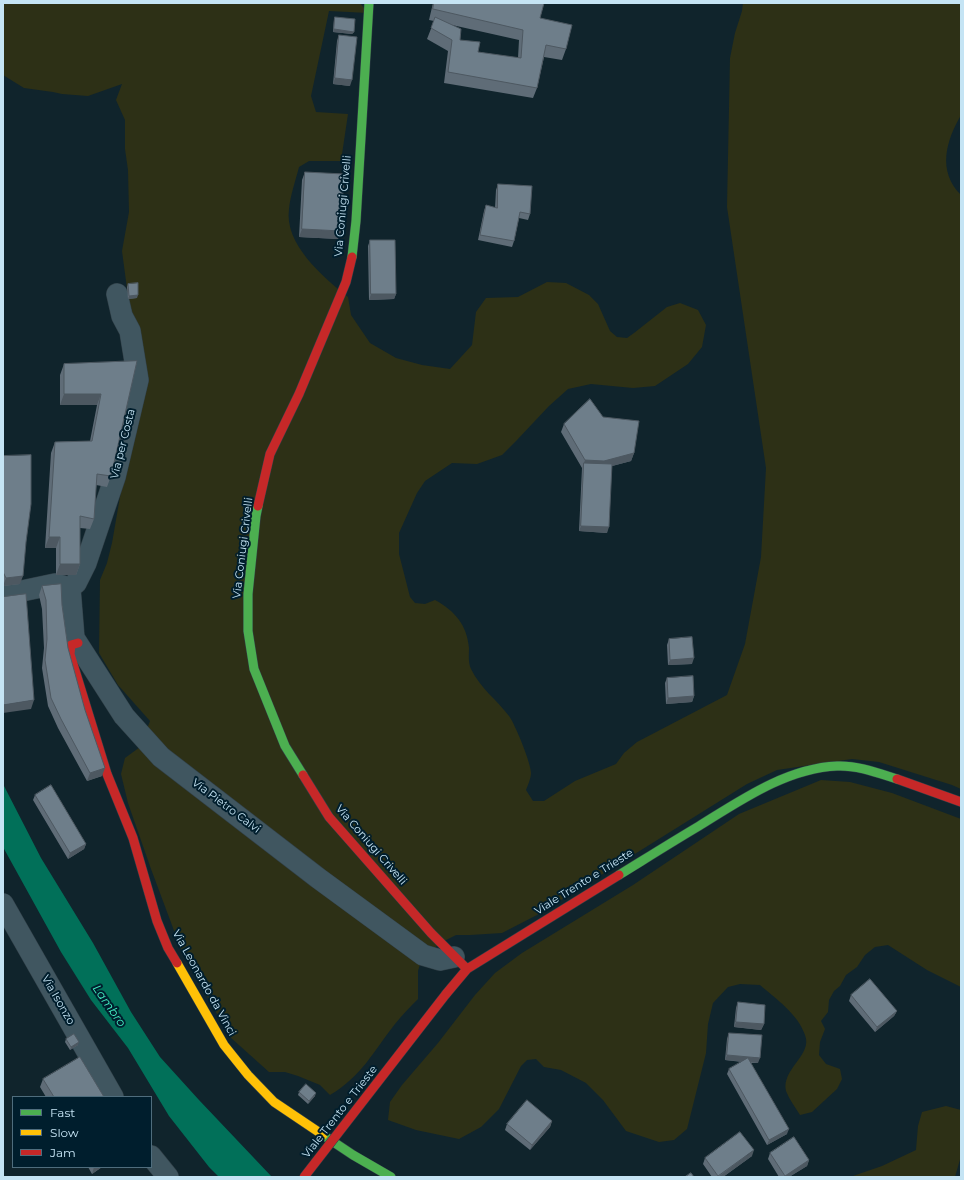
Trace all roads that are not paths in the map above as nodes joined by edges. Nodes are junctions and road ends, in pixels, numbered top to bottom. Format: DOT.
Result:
graph roads {
  1 [pos="369,3"];
  2 [pos="117,294"];
  3 [pos="70,588"];
  4 [pos="3,595"];
  5 [pos="78,643"];
  6 [pos="961,802"];
  7 [pos="3,904"];
  8 [pos="461,963"];
  9 [pos="112,1096"];
  10 [pos="152,1157"];
  11 [pos="168,1177"];
  12 [pos="304,1177"];
  13 [pos="391,1177"];
  1 -- 8 [label="street, Via Coniugi Crivelli"];
  2 -- 3 [label="street, Via per Costa"];
  3 -- 4 [label="street"];
  3 -- 5 [label="street, Via Pietro Calvi"];
  5 -- 8 [label="street, Via Pietro Calvi"];
  5 -- 13 [label="street, Via Leonardo da Vinci"];
  6 -- 8 [label="street, Viale Trento e Trieste"];
  7 -- 9 [label="street, Via Isonzo"];
  8 -- 12 [label="street, Viale Trento e Trieste, bridge"];
  10 -- 11 [label="street"];
}
